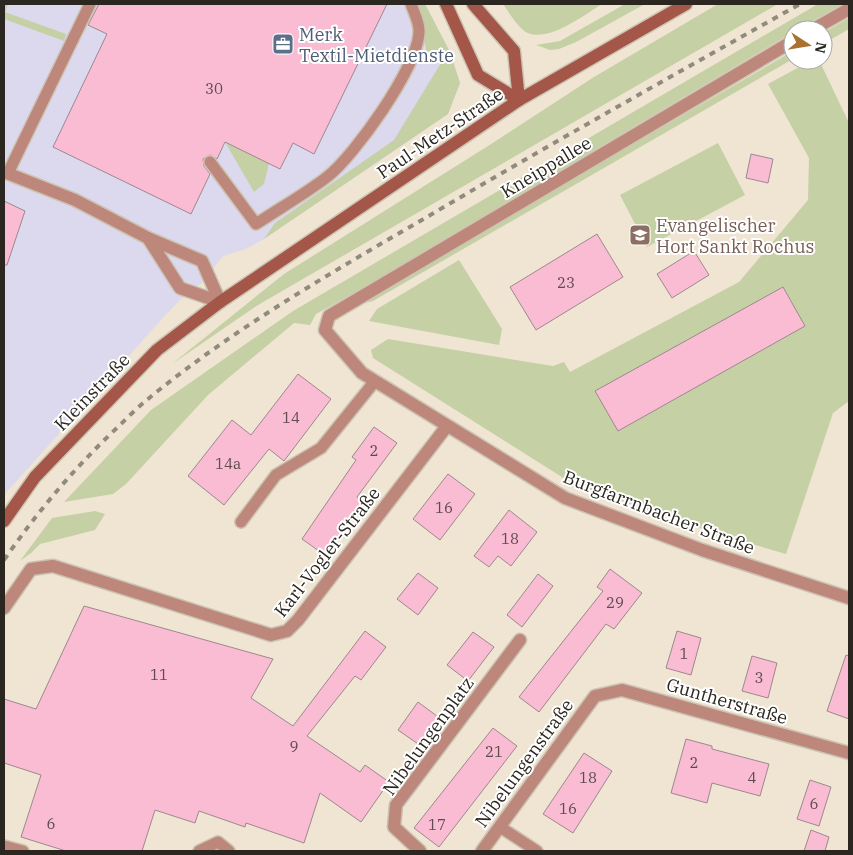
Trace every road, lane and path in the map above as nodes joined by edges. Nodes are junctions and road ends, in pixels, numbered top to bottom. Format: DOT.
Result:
graph roads {
  1 [pos="90,4"];
  2 [pos="411,4"];
  3 [pos="446,4"];
  4 [pos="473,4"];
  5 [pos="686,4"];
  6 [pos="849,9"];
  7 [pos="830,20"];
  8 [pos="783,47"];
  9 [pos="519,100"];
  10 [pos="210,162"];
  11 [pos="6,173"];
  12 [pos="148,238"];
  13 [pos="220,302"];
  14 [pos="325,330"];
  15 [pos="375,381"];
  16 [pos="447,426"];
  17 [pos="4,521"];
  18 [pos="241,522"];
  19 [pos="849,598"];
  20 [pos="4,608"];
  21 [pos="520,640"];
  22 [pos="596,696"];
  23 [pos="849,753"];
  24 [pos="500,826"];
  25 [pos="4,846"];
  26 [pos="23,851"];
  27 [pos="199,851"];
  28 [pos="229,851"];
  29 [pos="420,851"];
  30 [pos="482,851"];
  31 [pos="537,851"];
  1 -- 11 [label="lane"];
  2 -- 10 [label="lane"];
  3 -- 9 [label="street"];
  4 -- 9 [label="street"];
  5 -- 9 [label="street, Paul-Metz-Straße"];
  6 -- 7 [label="street"];
  8 -- 14 [label="street, Kneippallee"];
  9 -- 13 [label="street, Paul-Metz-Straße"];
  11 -- 12 [label="street"];
  12 -- 13 [label="street"];
  12 -- 13 [label="street"];
  13 -- 17 [label="street, Kleinstraße"];
  14 -- 15 [label="street, Burgfarrnbacher Straße"];
  15 -- 16 [label="street, Burgfarrnbacher Straße"];
  15 -- 18 [label="lane"];
  16 -- 19 [label="street, Burgfarrnbacher Straße"];
  16 -- 20 [label="street, Karl-Vogler-Straße"];
  21 -- 29 [label="street, Nibelungenplatz"];
  22 -- 23 [label="street, Guntherstraße"];
  22 -- 24 [label="street, Nibelungenstraße"];
  24 -- 30 [label="street, Nibelungenstraße"];
  24 -- 31 [label="lane"];
  25 -- 26 [label="lane"];
  27 -- 28 [label="lane"];
}
